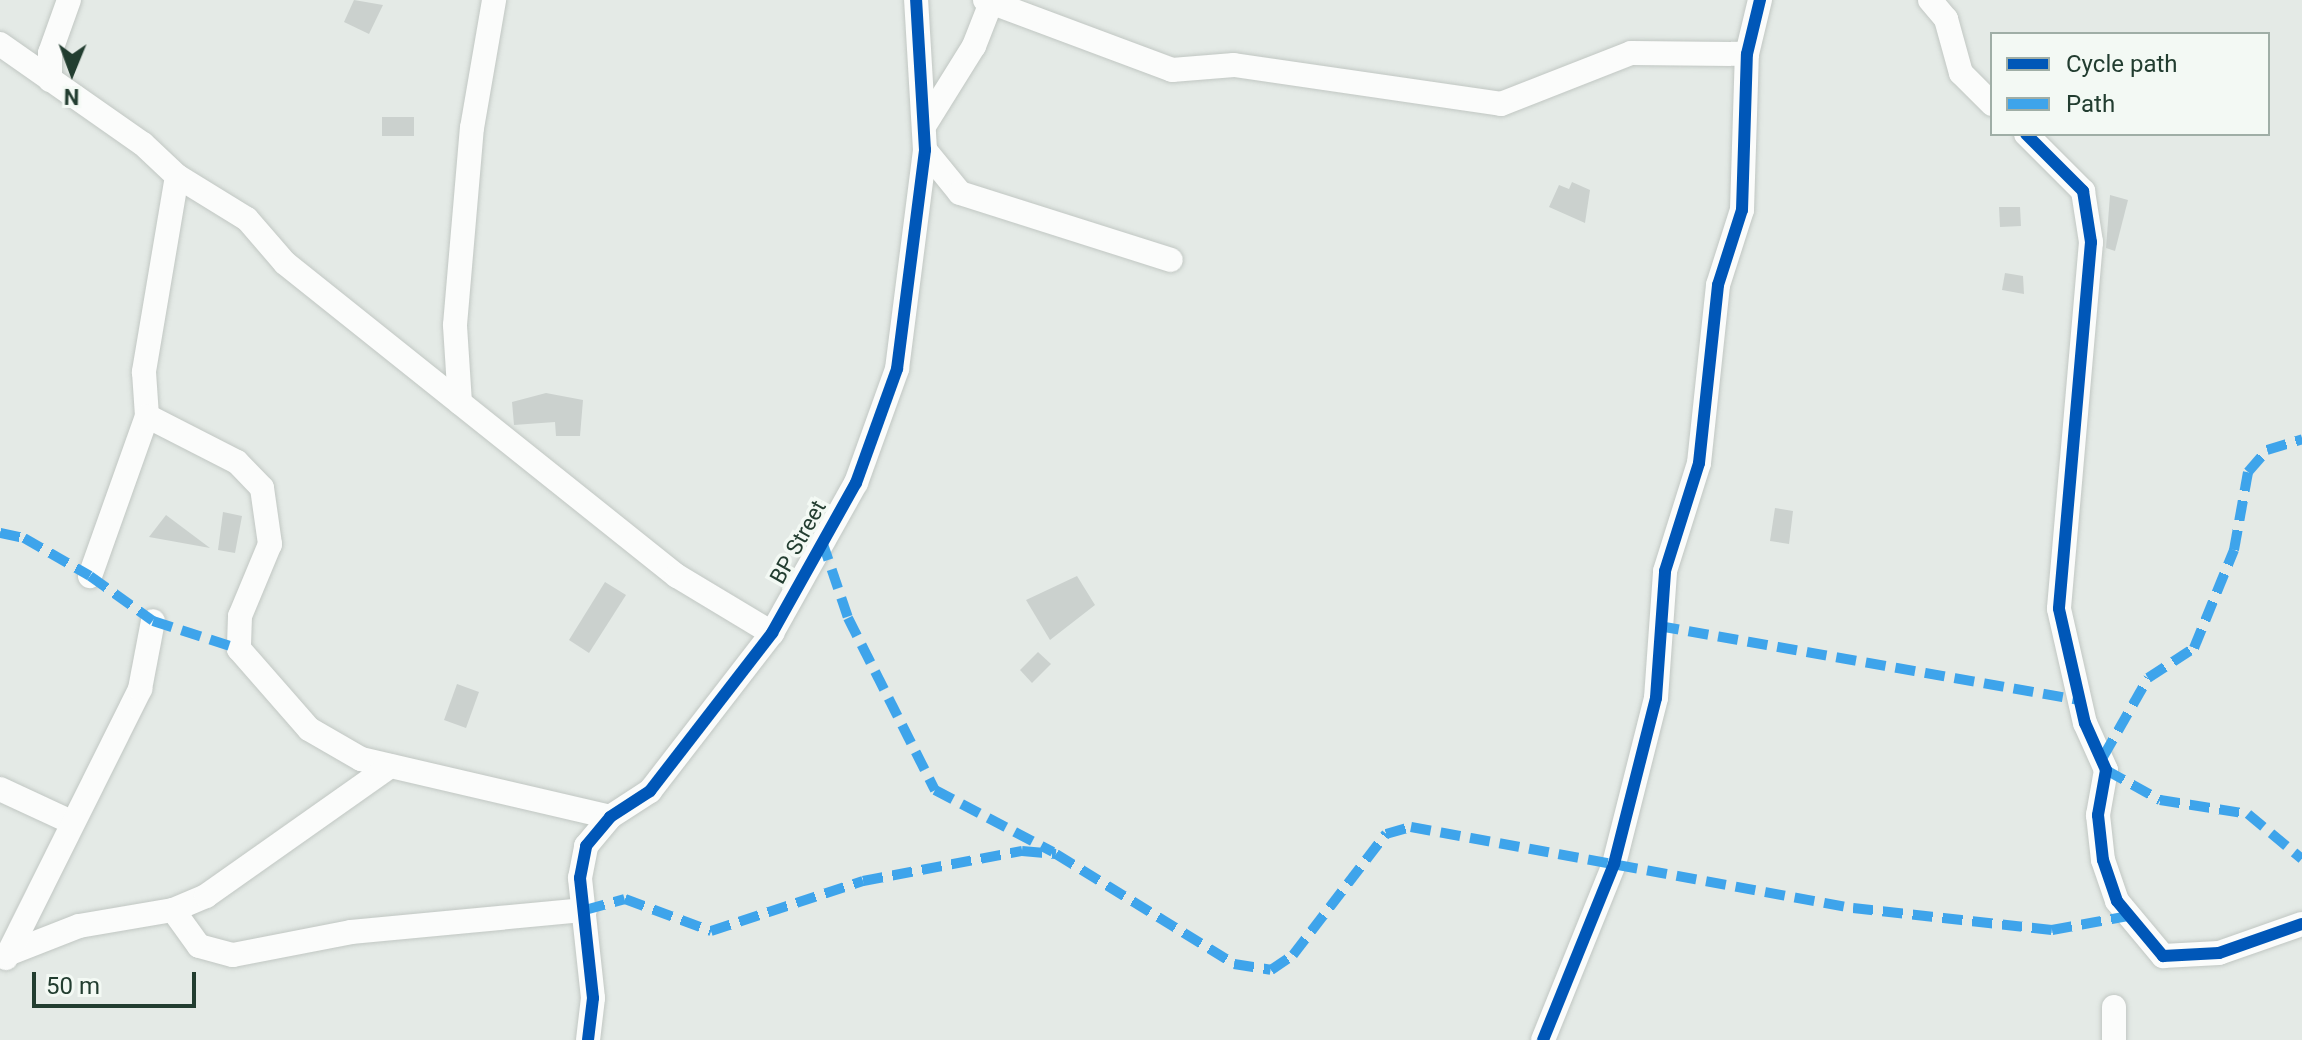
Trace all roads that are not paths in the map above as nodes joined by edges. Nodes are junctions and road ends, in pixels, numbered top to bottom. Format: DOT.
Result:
graph roads {
  1 [pos="69,0"];
  2 [pos="494,0"];
  3 [pos="916,0"];
  4 [pos="1760,0"];
  5 [pos="1930,0"];
  6 [pos="989,1"];
  7 [pos="0,44"];
  8 [pos="1747,54"];
  9 [pos="50,80"];
  10 [pos="1990,102"];
  11 [pos="926,123"];
  12 [pos="2028,136"];
  13 [pos="925,150"];
  14 [pos="177,176"];
  15 [pos="1171,260"];
  16 [pos="460,403"];
  17 [pos="147,416"];
  18 [pos="90,576"];
  19 [pos="153,621"];
  20 [pos="772,633"];
  21 [pos="390,766"];
  22 [pos="0,789"];
  23 [pos="610,817"];
  24 [pos="71,822"];
  25 [pos="173,910"];
  26 [pos="585,910"];
  27 [pos="2302,924"];
  28 [pos="5,959"];
  29 [pos="2114,1007"];
  30 [pos="588,1040"];
  31 [pos="1543,1040"];
  32 [pos="2114,1040"];
  1 -- 9 [label="street"];
  2 -- 16 [label="street"];
  3 -- 11 [label="street, BP Street"];
  4 -- 8 [label="street"];
  5 -- 10 [label="street"];
  6 -- 8 [label="street"];
  6 -- 11 [label="street"];
  7 -- 9 [label="street"];
  8 -- 31 [label="street"];
  9 -- 14 [label="street"];
  11 -- 13 [label="street, BP Street"];
  12 -- 27 [label="street"];
  13 -- 15 [label="street"];
  13 -- 20 [label="street, BP Street"];
  14 -- 16 [label="street"];
  14 -- 17 [label="street"];
  16 -- 20 [label="street"];
  17 -- 18 [label="street"];
  17 -- 21 [label="street"];
  19 -- 24 [label="street"];
  20 -- 23 [label="street, BP Street"];
  21 -- 23 [label="street"];
  21 -- 25 [label="street"];
  22 -- 24 [label="street"];
  23 -- 26 [label="street, BP Street"];
  24 -- 28 [label="street"];
  25 -- 26 [label="street"];
  25 -- 28 [label="street"];
  26 -- 30 [label="street, BP Street"];
  29 -- 32 [label="street"];
}
